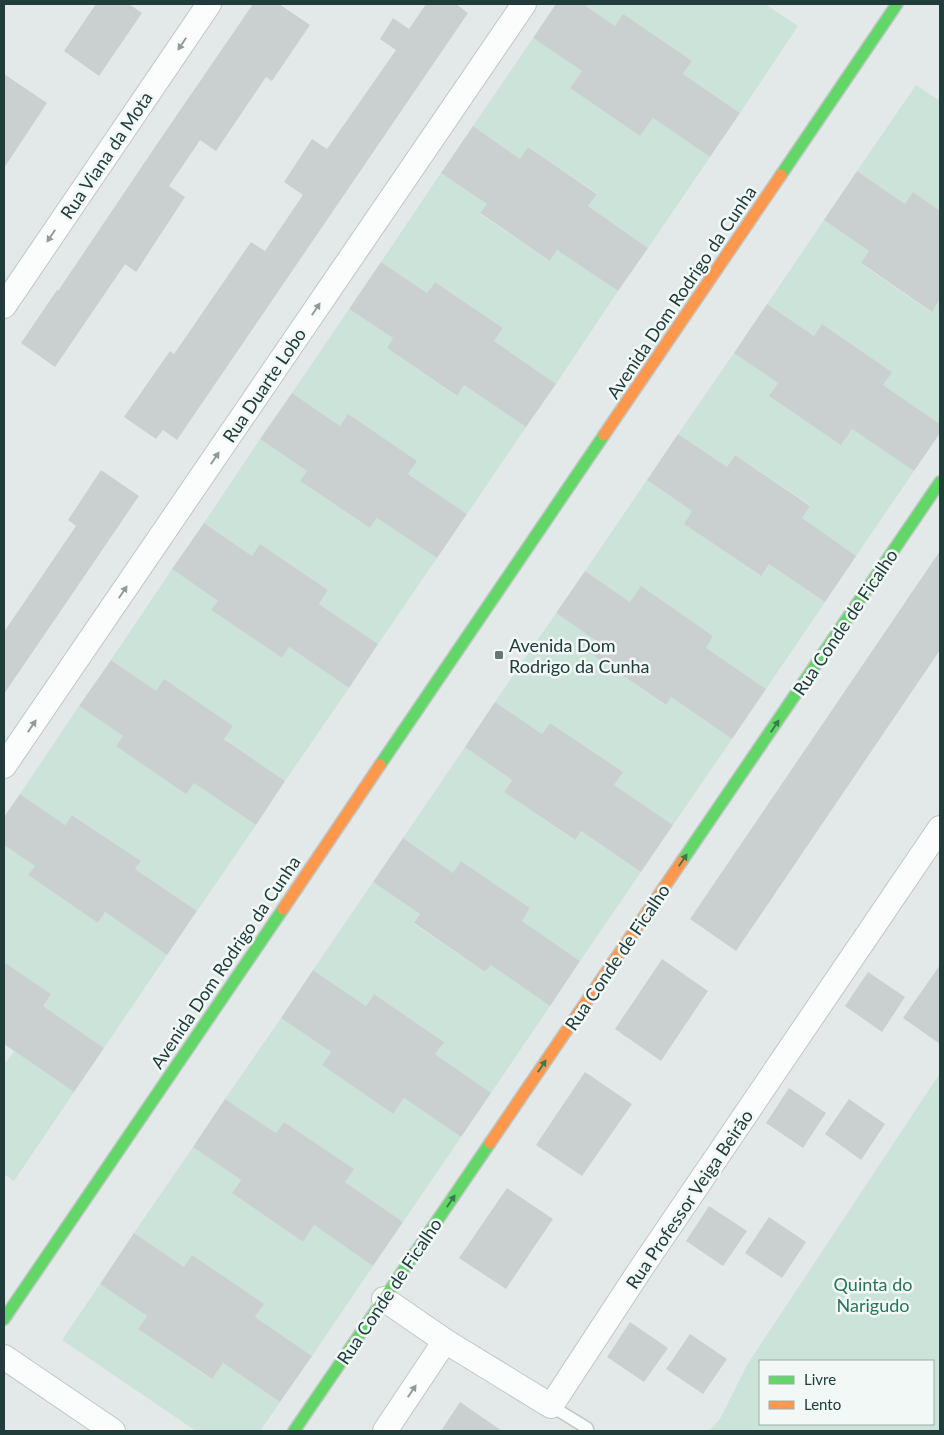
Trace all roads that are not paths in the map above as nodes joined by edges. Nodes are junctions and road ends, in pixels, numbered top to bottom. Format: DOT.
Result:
graph roads {
  1 [pos="209,4"];
  2 [pos="523,4"];
  3 [pos="898,4"];
  4 [pos="4,306"];
  5 [pos="940,482"];
  6 [pos="4,766"];
  7 [pos="940,828"];
  8 [pos="384,1299"];
  9 [pos="4,1319"];
  10 [pos="445,1341"];
  11 [pos="4,1357"];
  12 [pos="552,1406"];
  13 [pos="113,1431"];
  14 [pos="294,1431"];
  15 [pos="385,1431"];
  16 [pos="588,1431"];
  1 -- 4 [label="street, Rua Viana da Mota, one-way"];
  6 -- 2 [label="street, Rua Duarte Lobo, one-way"];
  3 -- 9 [label="street, Avenida Dom Rodrigo da Cunha"];
  8 -- 5 [label="street, Rua Conde de Ficalho, one-way"];
  7 -- 12 [label="street, Rua Professor Veiga Beirão"];
  8 -- 10 [label="street"];
  8 -- 14 [label="street, Rua Conde de Ficalho"];
  10 -- 12 [label="street"];
  15 -- 10 [label="street, one-way"];
  11 -- 13 [label="street"];
  12 -- 16 [label="lane"];
}
